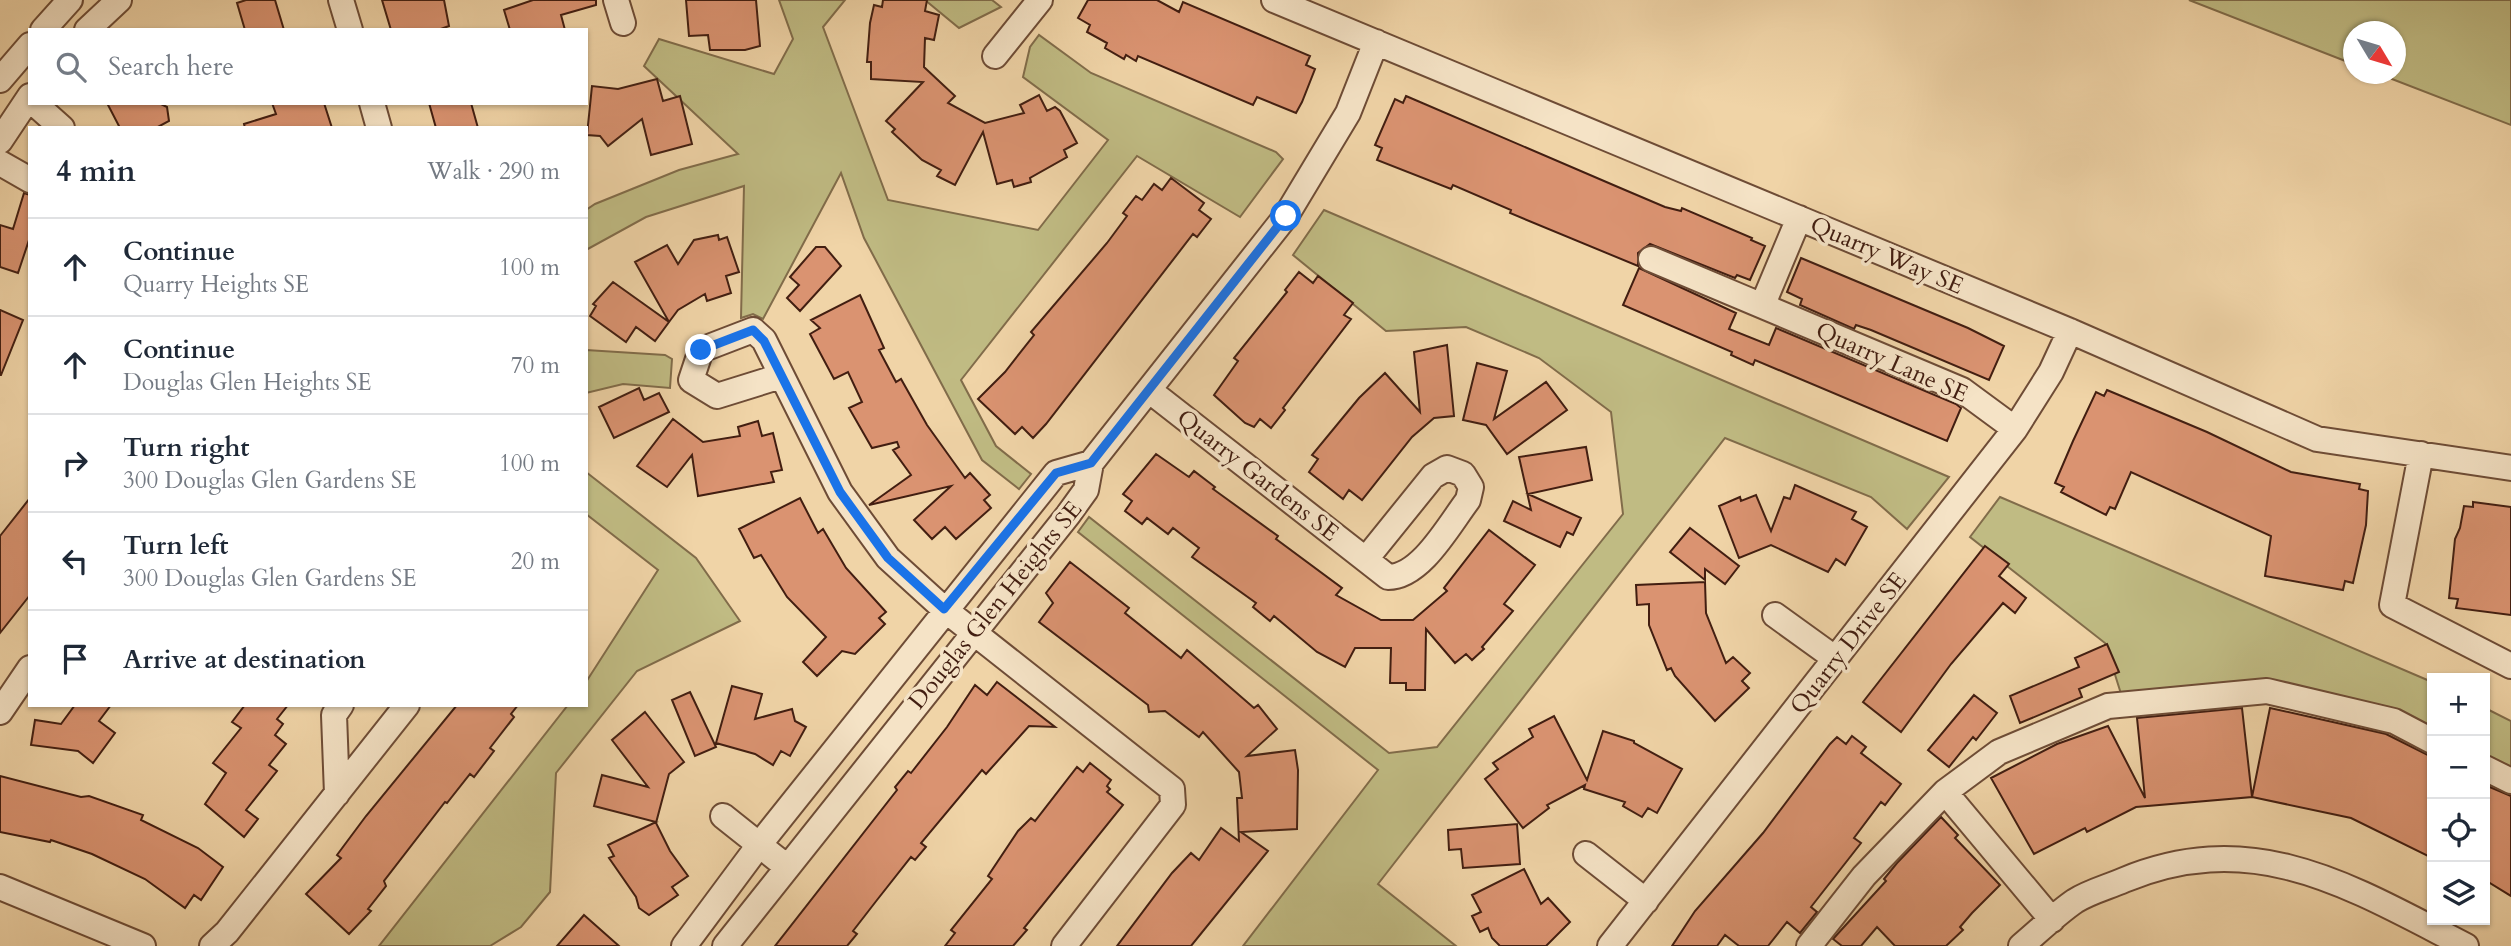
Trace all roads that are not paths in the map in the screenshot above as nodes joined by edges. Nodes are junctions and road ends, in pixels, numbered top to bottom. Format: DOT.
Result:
graph roads {
  1 [pos="70,0"];
  2 [pos="119,0"];
  3 [pos="341,0"];
  4 [pos="1040,0"];
  5 [pos="1275,0"];
  6 [pos="45,28"];
  7 [pos="89,28"];
  8 [pos="349,28"];
  9 [pos="1376,42"];
  10 [pos="28,47"];
  11 [pos="995,56"];
  12 [pos="2,78"];
  13 [pos="28,98"];
  14 [pos="28,101"];
  15 [pos="37,105"];
  16 [pos="373,105"];
  17 [pos="4,125"];
  18 [pos="60,126"];
  19 [pos="378,126"];
  20 [pos="0,163"];
  21 [pos="28,179"];
  22 [pos="1799,218"];
  23 [pos="1651,259"];
  24 [pos="1763,304"];
  25 [pos="2070,331"];
  26 [pos="781,376"];
  27 [pos="1150,391"];
  28 [pos="2015,429"];
  29 [pos="2421,454"];
  30 [pos="1091,463"];
  31 [pos="2511,468"];
  32 [pos="1366,559"];
  33 [pos="944,609"];
  34 [pos="1775,615"];
  35 [pos="974,631"];
  36 [pos="1836,659"];
  37 [pos="2511,666"];
  38 [pos="28,671"];
  39 [pos="340,707"];
  40 [pos="405,707"];
  41 [pos="0,712"];
  42 [pos="2427,738"];
  43 [pos="2490,770"];
  44 [pos="2511,781"];
  45 [pos="1945,792"];
  46 [pos="337,794"];
  47 [pos="723,816"];
  48 [pos="759,845"];
  49 [pos="1586,854"];
  50 [pos="787,867"];
  51 [pos="0,887"];
  52 [pos="1646,901"];
  53 [pos="2052,920"];
  54 [pos="143,946"];
  55 [pos="212,946"];
  56 [pos="684,946"];
  57 [pos="725,946"];
  58 [pos="1064,946"];
  59 [pos="1610,946"];
  60 [pos="1809,946"];
  61 [pos="2021,946"];
  62 [pos="2466,946"];
  1 -- 6 [label="street"];
  2 -- 7 [label="street"];
  3 -- 8 [label="street"];
  4 -- 11 [label="street"];
  5 -- 9 [label="street, Quarry Way SE"];
  9 -- 22 [label="street, Quarry Way SE"];
  9 -- 27 [label="street"];
  10 -- 12 [label="street"];
  12 -- 13 [label="street"];
  14 -- 17 [label="street"];
  15 -- 18 [label="street"];
  16 -- 19 [label="street"];
  20 -- 21 [label="street"];
  22 -- 24 [label="street"];
  22 -- 25 [label="street, Quarry Way SE"];
  23 -- 24 [label="street, Quarry Lane SE"];
  24 -- 28 [label="street, Quarry Lane SE"];
  25 -- 28 [label="street, Quarry Drive SE"];
  25 -- 29 [label="street, Quarry Way SE"];
  26 -- 33 [label="street"];
  27 -- 30 [label="street"];
  27 -- 32 [label="street, Quarry Gardens SE"];
  28 -- 36 [label="street, Quarry Drive SE"];
  29 -- 31 [label="street, Quarry Way SE"];
  29 -- 37 [label="street"];
  30 -- 33 [label="street, Douglas Glen Heights SE"];
  30 -- 35 [label="street, Douglas Glen Heights SE"];
  32 -- 32 [label="street, Quarry Gardens SE"];
  33 -- 35 [label="street"];
  33 -- 48 [label="street, Douglas Glen Heights SE"];
  34 -- 36 [label="street"];
  35 -- 50 [label="street, Douglas Glen Heights SE"];
  35 -- 58 [label="street"];
  36 -- 52 [label="street, Quarry Drive SE"];
  38 -- 41 [label="street"];
  39 -- 46 [label="street"];
  40 -- 46 [label="street"];
  42 -- 45 [label="street"];
  43 -- 44 [label="street"];
  45 -- 53 [label="street"];
  45 -- 60 [label="street"];
  46 -- 55 [label="street"];
  47 -- 48 [label="street"];
  48 -- 50 [label="street"];
  48 -- 56 [label="street, Douglas Glen Heights SE"];
  49 -- 52 [label="street"];
  50 -- 57 [label="street, Douglas Glen Heights SE"];
  51 -- 54 [label="street"];
  52 -- 59 [label="street, Quarry Drive SE"];
  53 -- 61 [label="street"];
  53 -- 62 [label="street"];
}
